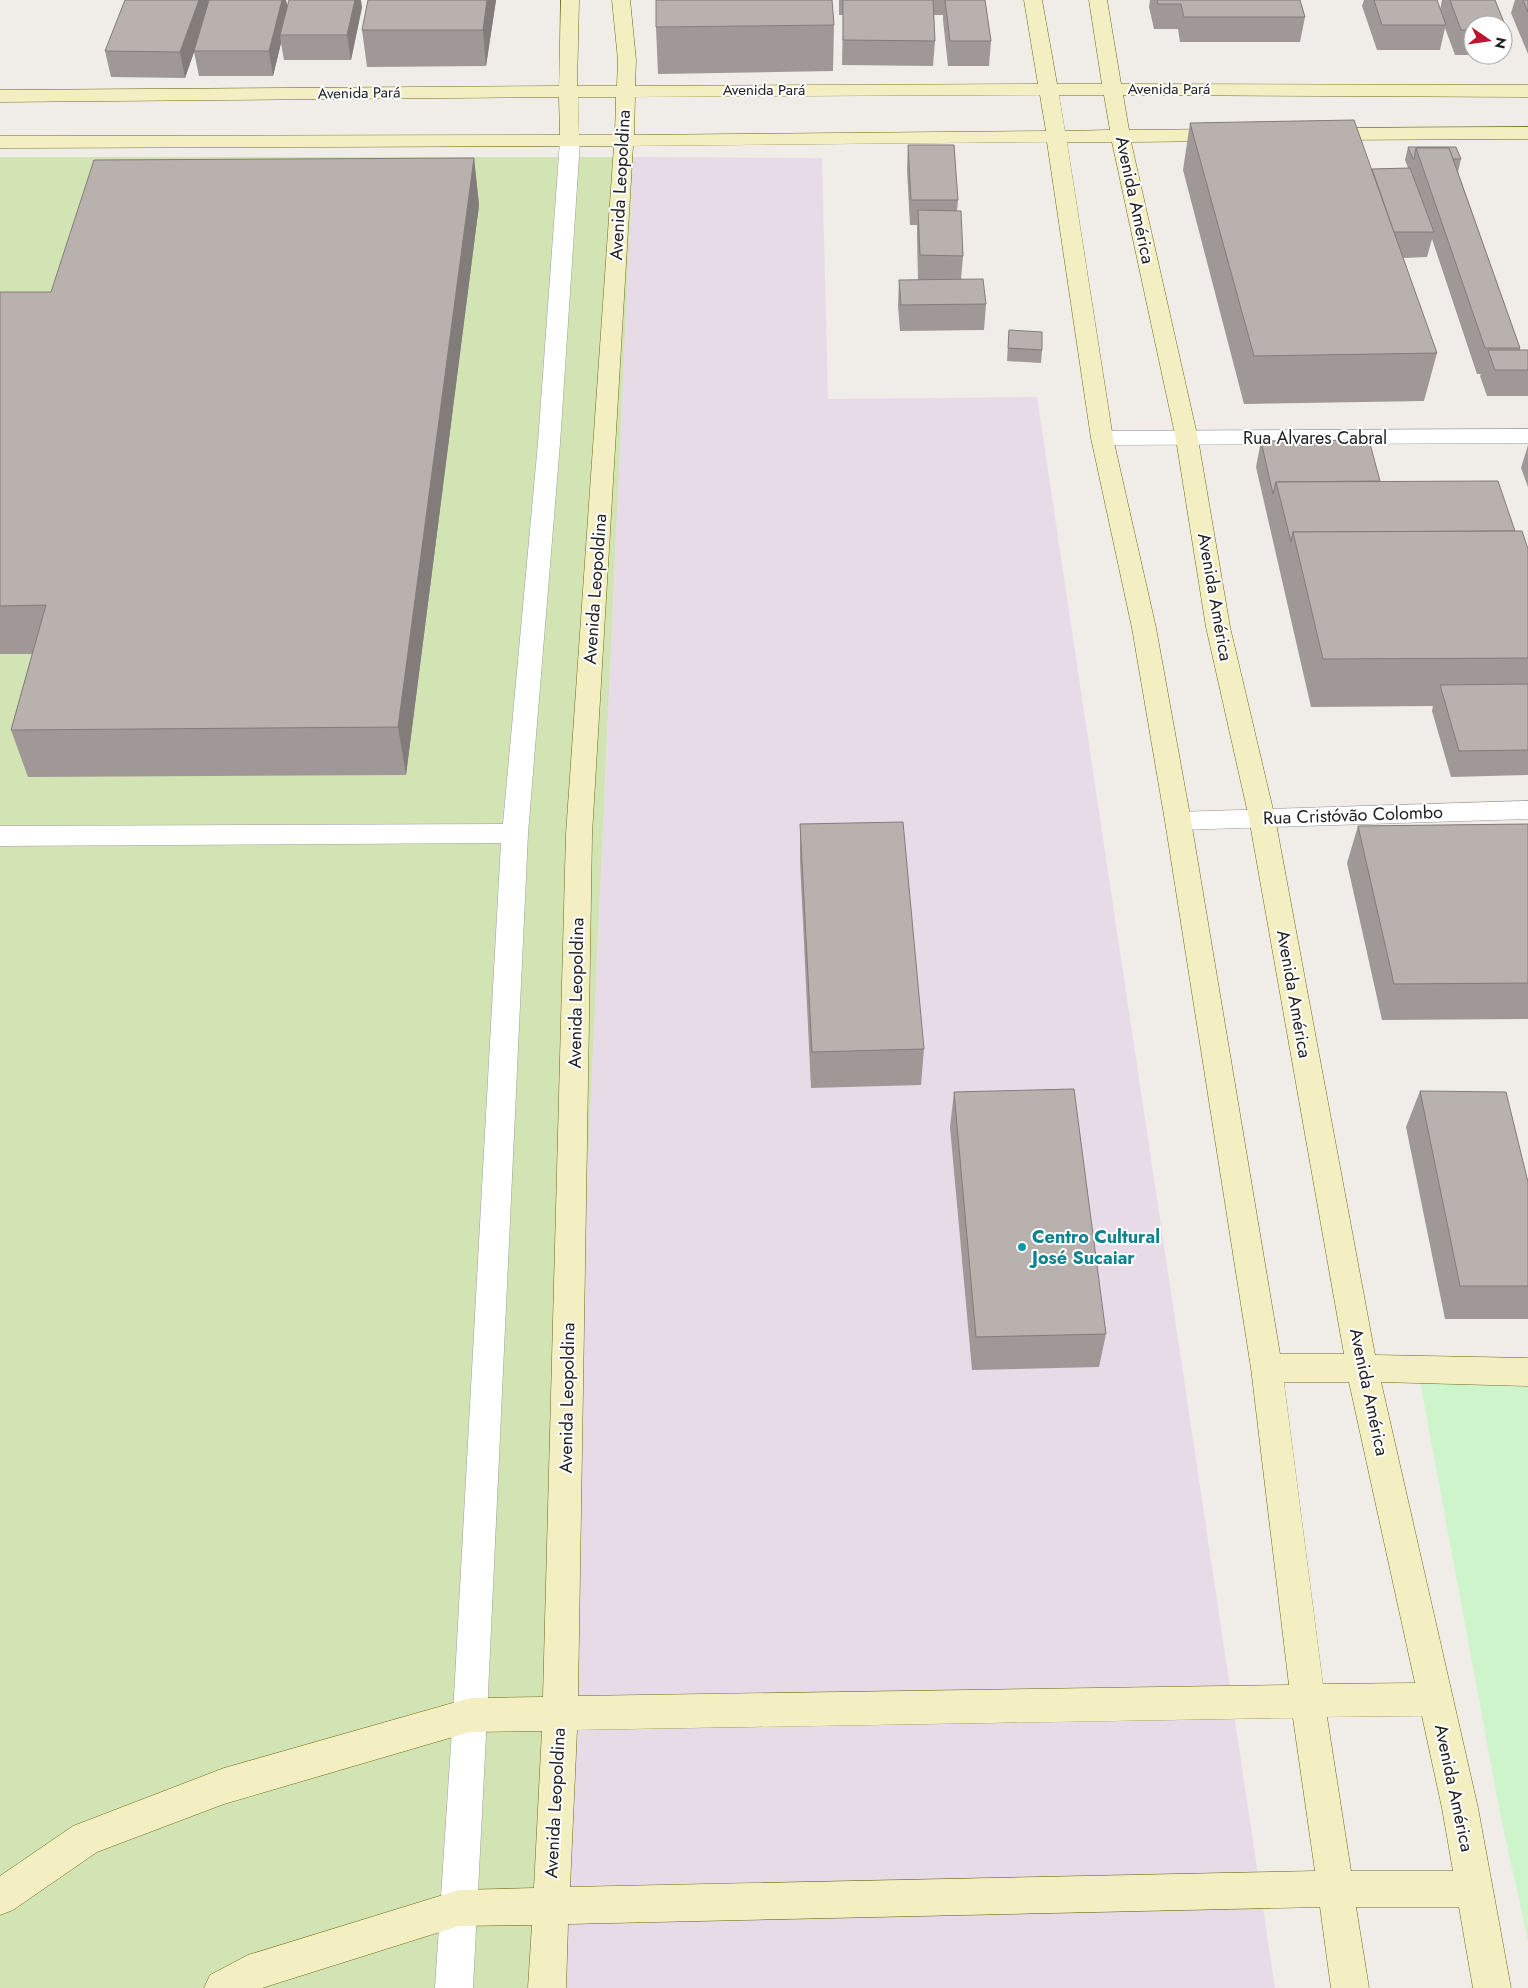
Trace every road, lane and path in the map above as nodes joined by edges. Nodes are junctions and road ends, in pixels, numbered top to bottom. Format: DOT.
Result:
graph roads {
  1 [pos="570,0"];
  2 [pos="621,0"];
  3 [pos="1033,0"];
  4 [pos="1098,0"];
  5 [pos="1048,88"];
  6 [pos="1113,88"];
  7 [pos="568,90"];
  8 [pos="624,90"];
  9 [pos="1528,91"];
  10 [pos="0,96"];
  11 [pos="1528,133"];
  12 [pos="1299,134"];
  13 [pos="1240,135"];
  14 [pos="1056,136"];
  15 [pos="1120,136"];
  16 [pos="624,140"];
  17 [pos="570,141"];
  18 [pos="0,142"];
  19 [pos="1528,436"];
  20 [pos="1102,438"];
  21 [pos="1187,438"];
  22 [pos="1528,810"];
  23 [pos="1262,818"];
  24 [pos="1178,821"];
  25 [pos="515,833"];
  26 [pos="0,836"];
  27 [pos="1267,1368"];
  28 [pos="1362,1368"];
  29 [pos="1528,1372"];
  30 [pos="1435,1699"];
  31 [pos="1308,1703"];
  32 [pos="560,1713"];
  33 [pos="470,1715"];
  34 [pos="1474,1888"];
  35 [pos="1336,1889"];
  36 [pos="0,1897"];
  37 [pos="550,1905"];
  38 [pos="459,1908"];
  39 [pos="223,1988"];
  40 [pos="454,1988"];
  41 [pos="547,1988"];
  42 [pos="1350,1988"];
  43 [pos="1492,1988"];
  1 -- 7 [label="main road"];
  2 -- 8 [label="main road, Avenida Leopoldina"];
  3 -- 5 [label="main road"];
  4 -- 6 [label="main road, Avenida América"];
  5 -- 6 [label="main road, Avenida Pará"];
  5 -- 8 [label="main road, Avenida Pará"];
  5 -- 14 [label="main road"];
  6 -- 9 [label="main road, Avenida Pará"];
  6 -- 15 [label="main road, Avenida América"];
  7 -- 8 [label="main road, Avenida Pará"];
  7 -- 10 [label="main road, Avenida Pará"];
  7 -- 17 [label="main road"];
  8 -- 16 [label="main road, Avenida Leopoldina"];
  11 -- 12 [label="main road"];
  13 -- 15 [label="main road"];
  14 -- 15 [label="main road"];
  14 -- 16 [label="main road"];
  14 -- 20 [label="main road"];
  15 -- 21 [label="main road, Avenida América"];
  16 -- 17 [label="main road"];
  16 -- 32 [label="main road, Avenida Leopoldina"];
  17 -- 18 [label="main road"];
  17 -- 25 [label="street"];
  19 -- 21 [label="street, Rua Alvares Cabral"];
  20 -- 21 [label="street, Rua Alvares Cabral"];
  20 -- 24 [label="main road"];
  21 -- 23 [label="main road, Avenida América"];
  22 -- 23 [label="street, Rua Cristóvão Colombo"];
  23 -- 24 [label="street, Rua Cristóvão Colombo"];
  23 -- 28 [label="main road, Avenida América"];
  24 -- 27 [label="main road"];
  25 -- 26 [label="street"];
  25 -- 33 [label="street"];
  27 -- 28 [label="main road"];
  27 -- 31 [label="main road"];
  28 -- 29 [label="main road"];
  28 -- 30 [label="main road, Avenida América"];
  30 -- 31 [label="main road"];
  30 -- 34 [label="main road, Avenida América"];
  31 -- 32 [label="main road"];
  31 -- 35 [label="main road"];
  32 -- 33 [label="main road"];
  32 -- 37 [label="main road, Avenida Leopoldina"];
  33 -- 36 [label="main road"];
  33 -- 38 [label="street"];
  34 -- 35 [label="main road"];
  34 -- 43 [label="main road, Avenida América"];
  35 -- 37 [label="main road"];
  35 -- 42 [label="main road"];
  37 -- 38 [label="main road"];
  37 -- 41 [label="main road, Avenida Leopoldina"];
  38 -- 39 [label="main road"];
  38 -- 40 [label="street"];
}
